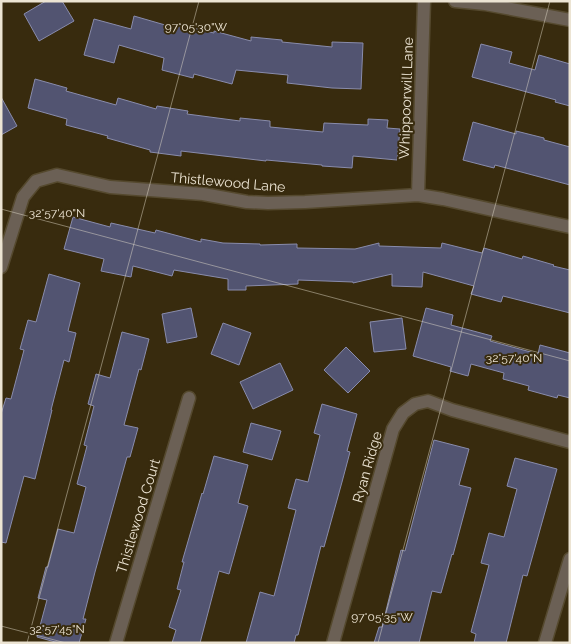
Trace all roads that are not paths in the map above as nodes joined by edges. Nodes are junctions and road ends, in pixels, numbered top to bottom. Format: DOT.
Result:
graph roads {
  1 [pos="424,1"];
  2 [pos="455,1"];
  3 [pos="570,20"];
  4 [pos="418,195"];
  5 [pos="570,227"];
  6 [pos="1,267"];
  7 [pos="189,398"];
  8 [pos="570,442"];
  9 [pos="570,559"];
  10 [pos="116,643"];
  11 [pos="333,643"];
  12 [pos="545,643"];
  1 -- 4 [label="street, Whippoorwill Lane"];
  2 -- 3 [label="street"];
  4 -- 5 [label="street, Thistlewood Lane"];
  4 -- 6 [label="street, Thistlewood Lane"];
  7 -- 10 [label="street, Thistlewood Court"];
  8 -- 11 [label="street, Ryan Ridge"];
  9 -- 12 [label="street"];
}
